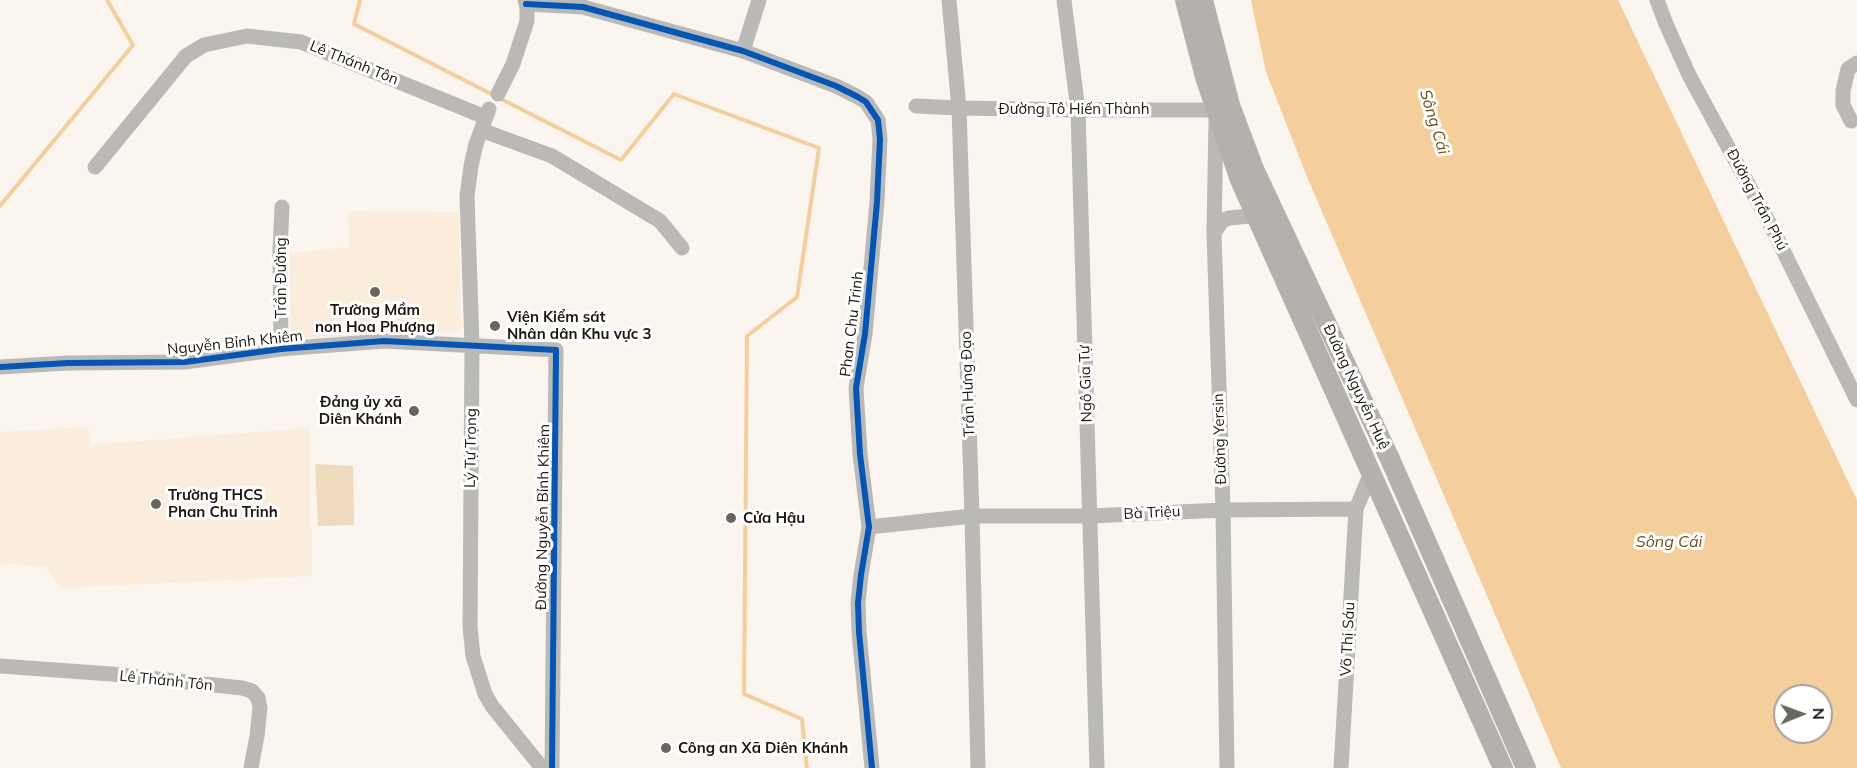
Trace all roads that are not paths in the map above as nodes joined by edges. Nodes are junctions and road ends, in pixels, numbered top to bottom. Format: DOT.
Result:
graph roads {
  1 [pos="759,0"];
  2 [pos="949,0"];
  3 [pos="1064,0"];
  4 [pos="1185,0"];
  5 [pos="1203,0"];
  6 [pos="1657,0"];
  7 [pos="526,2"];
  8 [pos="743,51"];
  9 [pos="1857,63"];
  10 [pos="498,94"];
  11 [pos="916,106"];
  12 [pos="959,108"];
  13 [pos="1223,108"];
  14 [pos="1078,110"];
  15 [pos="485,119"];
  16 [pos="1851,121"];
  17 [pos="95,167"];
  18 [pos="282,207"];
  19 [pos="1259,222"];
  20 [pos="1214,233"];
  21 [pos="682,248"];
  22 [pos="472,345"];
  23 [pos="281,349"];
  24 [pos="0,367"];
  25 [pos="1857,400"];
  26 [pos="1390,459"];
  27 [pos="1371,473"];
  28 [pos="1356,509"];
  29 [pos="1223,510"];
  30 [pos="972,516"];
  31 [pos="1090,516"];
  32 [pos="869,527"];
  33 [pos="0,666"];
  34 [pos="1342,767"];
  35 [pos="251,768"];
  36 [pos="542,768"];
  37 [pos="552,768"];
  38 [pos="872,768"];
  39 [pos="978,768"];
  40 [pos="1097,768"];
  41 [pos="1227,768"];
  42 [pos="1503,768"];
  43 [pos="1526,768"];
  1 -- 8 [label="street"];
  2 -- 12 [label="street, Trần Hưng Đạo"];
  3 -- 14 [label="street, Ngô Gia Tự"];
  4 -- 13 [label="main road, Đường Nguyễn Huệ"];
  5 -- 13 [label="main road, Đường Nguyễn Huệ"];
  6 -- 25 [label="street, Đường Trần Phú"];
  7 -- 8 [label="street"];
  7 -- 10 [label="street"];
  8 -- 32 [label="street, Phan Chu Trinh"];
  9 -- 16 [label="street"];
  11 -- 12 [label="street, Đường Tô Hiến Thành"];
  12 -- 14 [label="street, Đường Tô Hiến Thành"];
  12 -- 30 [label="street, Trần Hưng Đạo"];
  13 -- 14 [label="street, Đường Tô Hiến Thành"];
  13 -- 19 [label="main road, Đường Nguyễn Huệ"];
  13 -- 20 [label="street, Đường Yersin"];
  13 -- 26 [label="main road, Đường Nguyễn Huệ"];
  14 -- 31 [label="street, Ngô Gia Tự"];
  15 -- 17 [label="street, Lê Thánh Tôn"];
  15 -- 21 [label="street, Lê Thánh Tôn"];
  15 -- 22 [label="street, Lý Tự Trọng"];
  18 -- 23 [label="street, Trần Đường"];
  19 -- 20 [label="street"];
  19 -- 27 [label="main road, Đường Nguyễn Huệ"];
  20 -- 29 [label="street, Đường Yersin"];
  22 -- 23 [label="street, Nguyễn Bỉnh Khiêm"];
  22 -- 36 [label="street, Lý Tự Trọng"];
  22 -- 37 [label="street, Đường Nguyễn Bỉnh Khiêm"];
  23 -- 24 [label="street, Nguyễn Bỉnh Khiêm"];
  26 -- 27 [label="main road"];
  26 -- 43 [label="main road, Đường Nguyễn Huệ"];
  27 -- 28 [label="street, Võ Thị Sáu"];
  27 -- 42 [label="main road, Đường Nguyễn Huệ"];
  28 -- 29 [label="street, Bà Triệu"];
  28 -- 34 [label="street, Võ Thị Sáu"];
  29 -- 31 [label="street, Bà Triệu"];
  29 -- 41 [label="street, Đường Yersin"];
  30 -- 31 [label="street, Bà Triệu"];
  30 -- 32 [label="street, Bà Triệu"];
  30 -- 39 [label="street, Trần Hưng Đạo"];
  31 -- 40 [label="street, Ngô Gia Tự"];
  32 -- 38 [label="street, Phan Chu Trinh"];
  33 -- 35 [label="street, Lê Thánh Tôn"];
}
